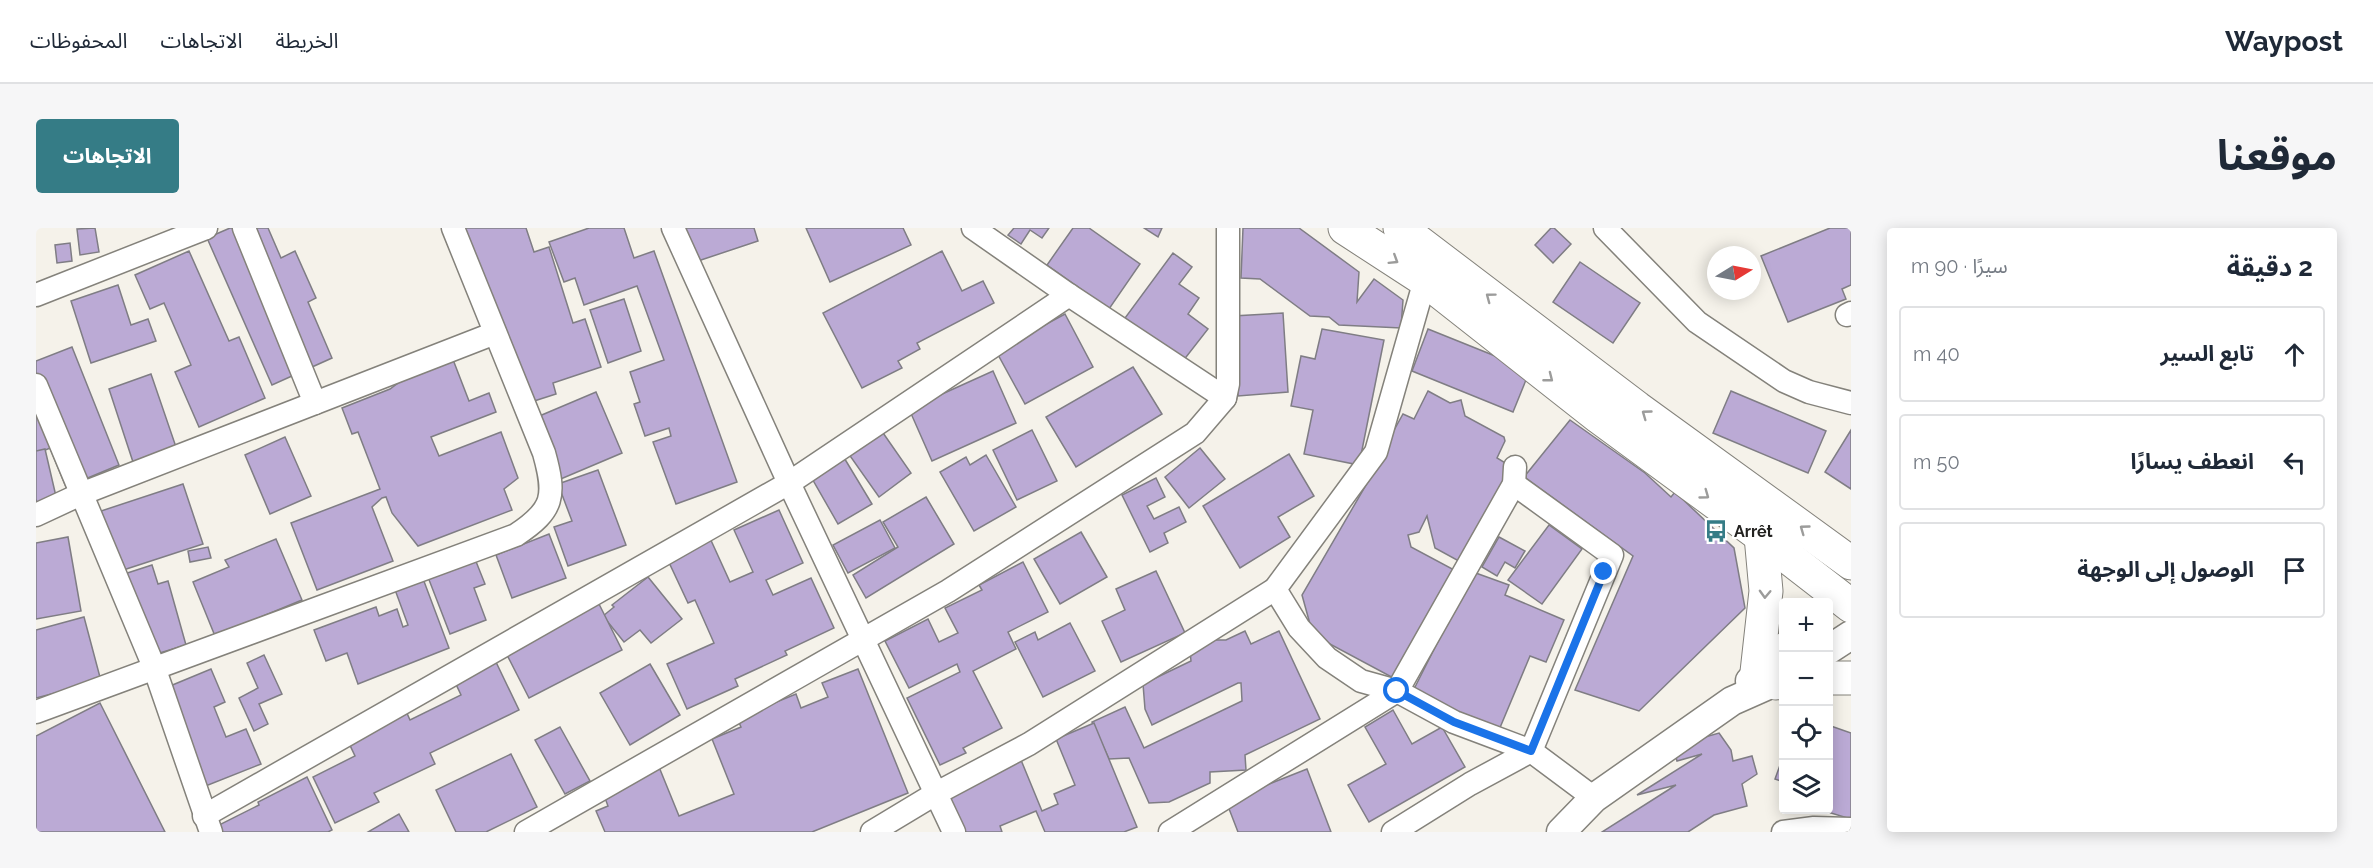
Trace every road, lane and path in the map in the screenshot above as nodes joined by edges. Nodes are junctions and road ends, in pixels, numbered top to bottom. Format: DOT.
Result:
graph roads {
  1 [pos="206,228"];
  2 [pos="244,228"];
  3 [pos="453,228"];
  4 [pos="673,228"];
  5 [pos="973,228"];
  6 [pos="1228,228"];
  7 [pos="1345,228"];
  8 [pos="1400,228"];
  9 [pos="1605,228"];
  10 [pos="1425,280"];
  11 [pos="36,295"];
  12 [pos="1069,295"];
  13 [pos="495,333"];
  14 [pos="36,385"];
  15 [pos="1225,398"];
  16 [pos="315,403"];
  17 [pos="1851,403"];
  18 [pos="789,483"];
  19 [pos="81,494"];
  20 [pos="36,515"];
  21 [pos="1761,536"];
  22 [pos="1851,563"];
  23 [pos="1275,589"];
  24 [pos="1842,599"];
  25 [pos="1851,635"];
  26 [pos="864,639"];
  27 [pos="1833,647"];
  28 [pos="1783,652"];
  29 [pos="154,667"];
  30 [pos="1833,678"];
  31 [pos="1851,678"];
  32 [pos="1775,679"];
  33 [pos="1397,691"];
  34 [pos="36,712"];
  35 [pos="1531,751"];
  36 [pos="935,794"];
  37 [pos="1594,798"];
  38 [pos="208,824"];
  39 [pos="1851,829"];
  40 [pos="526,832"];
  41 [pos="872,832"];
  42 [pos="954,832"];
  43 [pos="1170,832"];
  44 [pos="1393,832"];
  45 [pos="1561,832"];
  46 [pos="1784,832"];
  1 -- 11 [label="street"];
  2 -- 16 [label="street"];
  3 -- 13 [label="street"];
  4 -- 18 [label="street"];
  5 -- 12 [label="street"];
  6 -- 15 [label="street"];
  7 -- 10 [label="highway, one-way"];
  22 -- 8 [label="highway, one-way"];
  9 -- 17 [label="street"];
  10 -- 21 [label="highway, one-way"];
  10 -- 23 [label="street"];
  12 -- 15 [label="street"];
  12 -- 18 [label="street"];
  13 -- 16 [label="street"];
  13 -- 29 [label="street"];
  14 -- 19 [label="street"];
  15 -- 26 [label="street"];
  16 -- 19 [label="street"];
  18 -- 26 [label="street"];
  18 -- 38 [label="street"];
  19 -- 20 [label="street"];
  19 -- 29 [label="street"];
  21 -- 24 [label="highway"];
  21 -- 32 [label="highway, one-way"];
  23 -- 33 [label="street"];
  23 -- 36 [label="street"];
  25 -- 27 [label="street"];
  26 -- 36 [label="street"];
  26 -- 40 [label="street"];
  28 -- 32 [label="street"];
  29 -- 34 [label="street"];
  29 -- 38 [label="street"];
  30 -- 31 [label="highway"];
  32 -- 37 [label="street"];
  33 -- 35 [label="street"];
  33 -- 35 [label="street"];
  33 -- 43 [label="street"];
  35 -- 37 [label="street"];
  35 -- 44 [label="street"];
  36 -- 41 [label="street"];
  36 -- 42 [label="street"];
  37 -- 45 [label="street"];
  39 -- 46 [label="street"];
}
